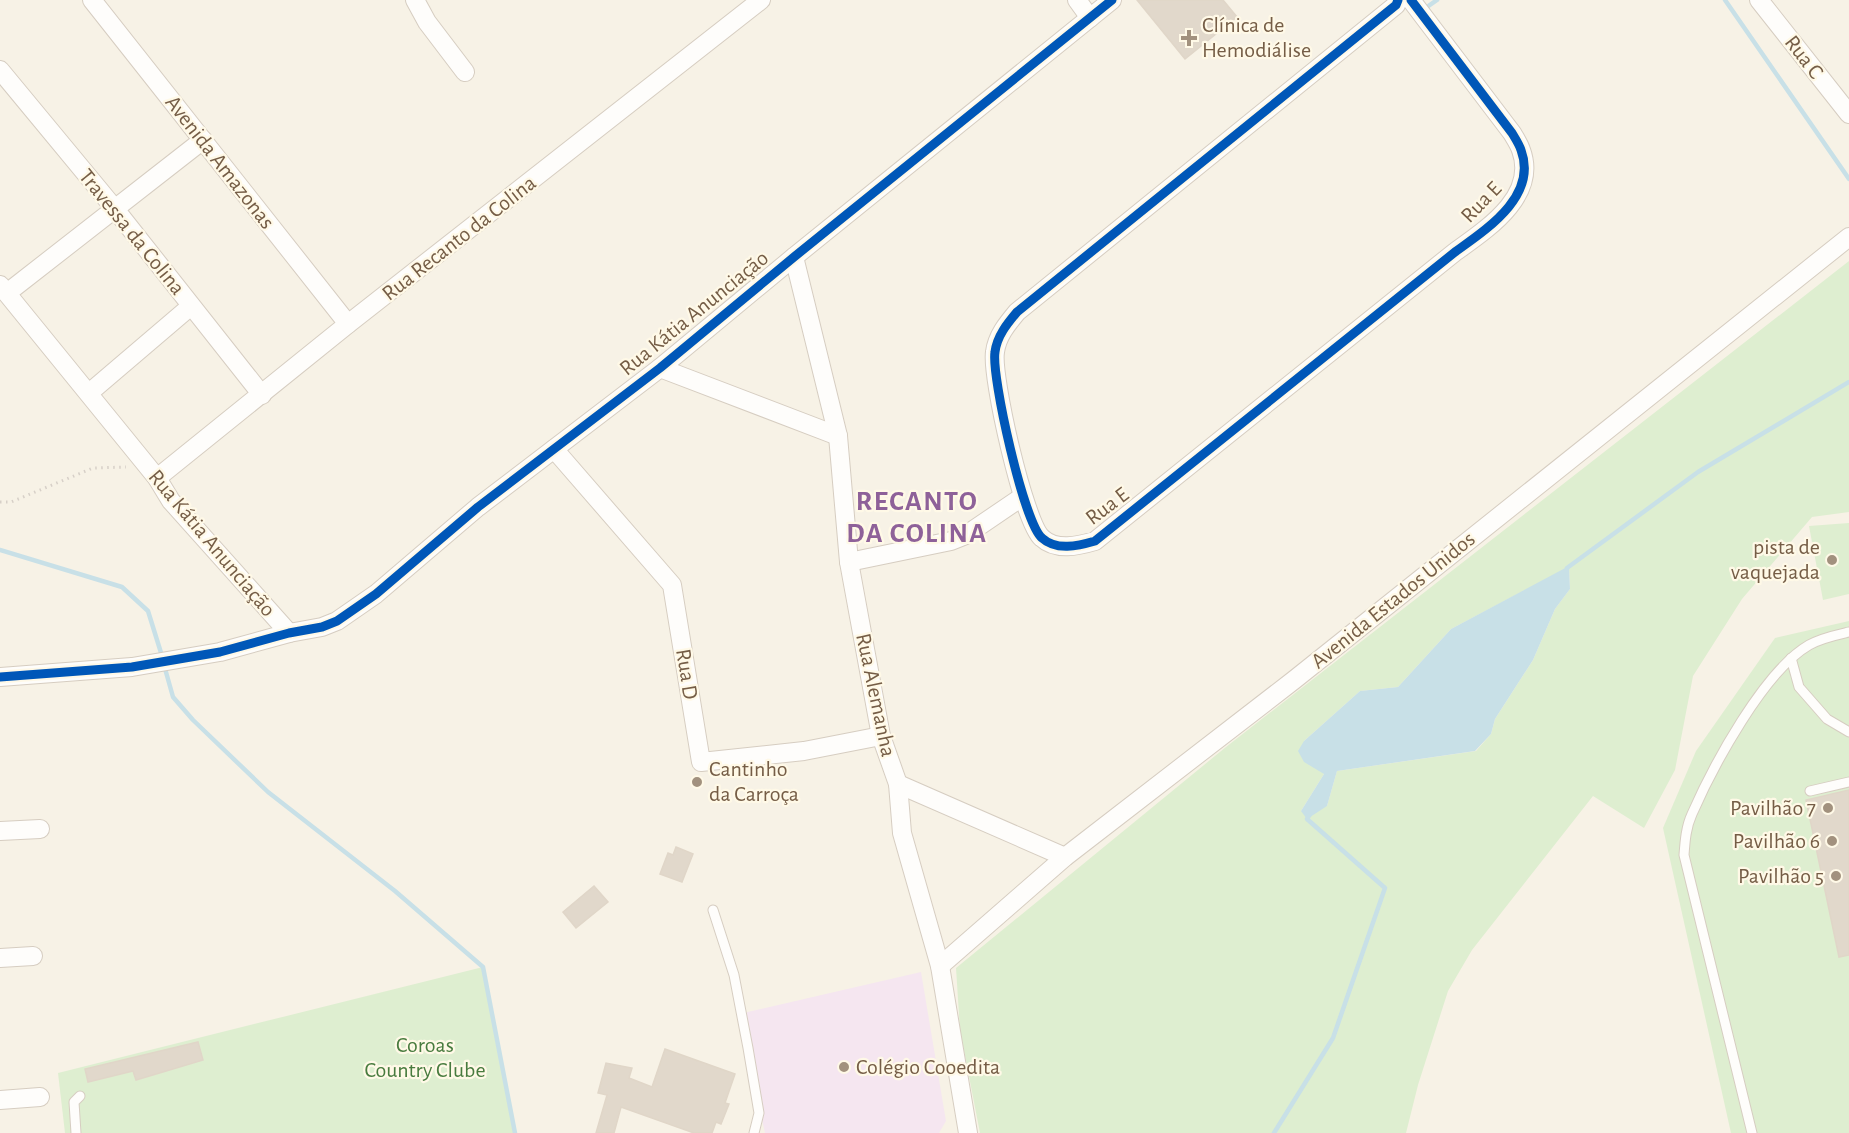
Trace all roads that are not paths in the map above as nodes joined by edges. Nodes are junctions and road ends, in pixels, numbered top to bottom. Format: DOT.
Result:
graph roads {
  1 [pos="92,0"];
  2 [pos="415,0"];
  3 [pos="761,0"];
  4 [pos="1077,0"];
  5 [pos="1112,0"];
  6 [pos="1398,0"];
  7 [pos="1412,0"];
  8 [pos="1759,0"];
  9 [pos="1090,18"];
  10 [pos="0,70"];
  11 [pos="465,72"];
  12 [pos="1849,114"];
  13 [pos="203,140"];
  14 [pos="115,209"];
  15 [pos="1849,237"];
  16 [pos="794,257"];
  17 [pos="4,289"];
  18 [pos="191,306"];
  19 [pos="348,324"];
  20 [pos="660,368"];
  21 [pos="89,393"];
  22 [pos="262,395"];
  23 [pos="838,436"];
  24 [pos="554,449"];
  25 [pos="152,472"];
  26 [pos="1022,497"];
  27 [pos="849,562"];
  28 [pos="1849,632"];
  29 [pos="289,633"];
  30 [pos="1791,658"];
  31 [pos="0,677"];
  32 [pos="1849,732"];
  33 [pos="881,736"];
  34 [pos="1849,782"];
  35 [pos="898,784"];
  36 [pos="1810,791"];
  37 [pos="40,829"];
  38 [pos="0,831"];
  39 [pos="1065,857"];
  40 [pos="713,910"];
  41 [pos="33,956"];
  42 [pos="0,958"];
  43 [pos="940,966"];
  44 [pos="80,1096"];
  45 [pos="40,1097"];
  46 [pos="0,1100"];
  47 [pos="967,1132"];
  48 [pos="76,1133"];
  49 [pos="754,1133"];
  50 [pos="1752,1133"];
  1 -- 13 [label="street, Avenida Amazonas"];
  2 -- 11 [label="street"];
  3 -- 19 [label="street, Rua Recanto da Colina"];
  4 -- 9 [label="street"];
  5 -- 9 [label="street, Rua Kátia Anunciação"];
  6 -- 26 [label="street, Rua E"];
  7 -- 26 [label="street, Rua E"];
  8 -- 12 [label="street, Rua C"];
  9 -- 16 [label="street, Rua Kátia Anunciação"];
  10 -- 14 [label="street, Travessa da Colina"];
  13 -- 14 [label="street"];
  13 -- 19 [label="street, Avenida Amazonas"];
  14 -- 17 [label="street"];
  14 -- 18 [label="street, Travessa da Colina"];
  15 -- 39 [label="street, Avenida Estados Unidos"];
  16 -- 20 [label="street, Rua Kátia Anunciação"];
  16 -- 23 [label="street, Rua Alemanha"];
  17 -- 21 [label="street, Rua Kátia Anunciação"];
  18 -- 21 [label="street"];
  18 -- 22 [label="street, Travessa da Colina"];
  19 -- 22 [label="street, Rua Recanto da Colina"];
  20 -- 23 [label="street"];
  20 -- 24 [label="street, Rua Kátia Anunciação"];
  21 -- 25 [label="street, Rua Kátia Anunciação"];
  22 -- 25 [label="street, Rua Recanto da Colina"];
  23 -- 27 [label="street, Rua Alemanha"];
  24 -- 29 [label="street, Rua Kátia Anunciação"];
  24 -- 33 [label="street, Rua D"];
  25 -- 29 [label="street, Rua Kátia Anunciação"];
  26 -- 27 [label="street"];
  27 -- 33 [label="street, Rua Alemanha"];
  28 -- 30 [label="lane"];
  29 -- 31 [label="street"];
  30 -- 32 [label="lane"];
  30 -- 50 [label="lane"];
  33 -- 35 [label="street, Rua Alemanha"];
  34 -- 36 [label="lane"];
  35 -- 39 [label="street"];
  35 -- 43 [label="street, Rua Alemanha"];
  37 -- 38 [label="street"];
  39 -- 43 [label="street, Avenida Estados Unidos"];
  40 -- 49 [label="lane"];
  41 -- 42 [label="street"];
  43 -- 47 [label="street, Rua Alemanha"];
  44 -- 48 [label="lane"];
  45 -- 46 [label="street"];
}
